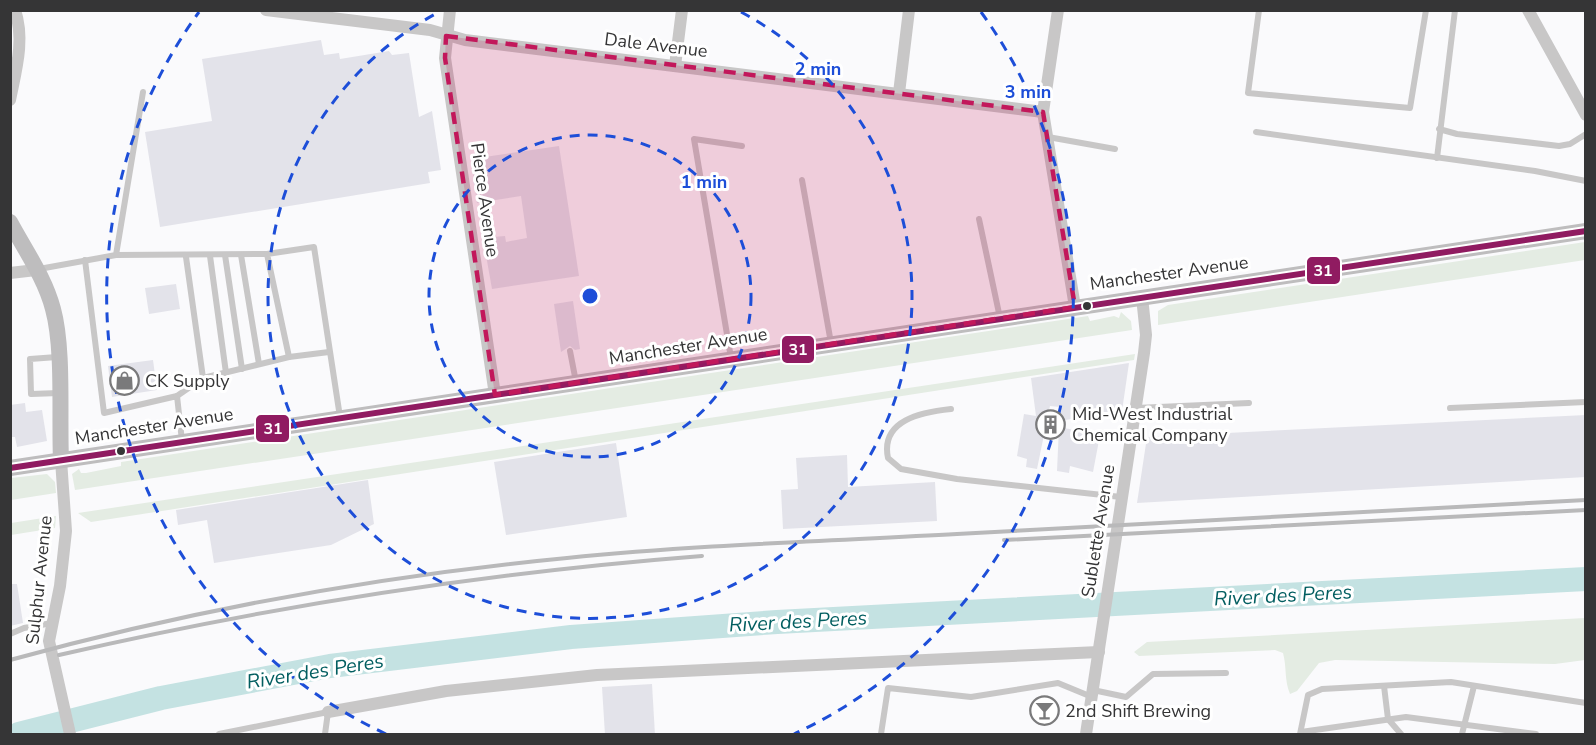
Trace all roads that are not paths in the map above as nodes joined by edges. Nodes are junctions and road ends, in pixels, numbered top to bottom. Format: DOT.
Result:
graph roads {
  1 [pos="15,10"];
  2 [pos="266,10"];
  3 [pos="450,10"];
  4 [pos="682,10"];
  5 [pos="909,10"];
  6 [pos="1058,10"];
  7 [pos="1259,10"];
  8 [pos="1426,10"];
  9 [pos="1455,10"];
  10 [pos="1528,10"];
  11 [pos="446,36"];
  12 [pos="675,66"];
  13 [pos="143,92"];
  14 [pos="899,93"];
  15 [pos="10,100"];
  16 [pos="1043,112"];
  17 [pos="1586,115"];
  18 [pos="1439,129"];
  19 [pos="1256,132"];
  20 [pos="1586,134"];
  21 [pos="1047,137"];
  22 [pos="742,146"];
  23 [pos="1115,149"];
  24 [pos="1437,158"];
  25 [pos="801,180"];
  26 [pos="1586,181"];
  27 [pos="979,219"];
  28 [pos="10,222"];
  29 [pos="1586,231"];
  30 [pos="267,254"];
  31 [pos="116,255"];
  32 [pos="225,255"];
  33 [pos="241,255"];
  34 [pos="186,256"];
  35 [pos="210,256"];
  36 [pos="85,260"];
  37 [pos="36,270"];
  38 [pos="10,273"];
  39 [pos="1142,297"];
  40 [pos="1075,307"];
  41 [pos="1000,318"];
  42 [pos="831,344"];
  43 [pos="570,351"];
  44 [pos="330,352"];
  45 [pos="58,357"];
  46 [pos="288,357"];
  47 [pos="731,359"];
  48 [pos="259,364"];
  49 [pos="242,369"];
  50 [pos="226,373"];
  51 [pos="203,378"];
  52 [pos="576,382"];
  53 [pos="59,393"];
  54 [pos="495,394"];
  55 [pos="177,396"];
  56 [pos="1586,402"];
  57 [pos="1248,403"];
  58 [pos="1136,408"];
  59 [pos="1450,408"];
  60 [pos="951,409"];
  61 [pos="340,418"];
  62 [pos="182,442"];
  63 [pos="61,460"];
  64 [pos="10,468"];
  65 [pos="1121,497"];
  66 [pos="52,623"];
  67 [pos="10,634"];
  68 [pos="1099,652"];
  69 [pos="1226,673"];
  70 [pos="1384,686"];
  71 [pos="1474,686"];
  72 [pos="1093,694"];
  73 [pos="1586,703"];
  74 [pos="328,712"];
  75 [pos="1388,719"];
  76 [pos="1464,725"];
  77 [pos="1300,733"];
  78 [pos="70,735"];
  79 [pos="219,735"];
  80 [pos="325,735"];
  81 [pos="881,735"];
  82 [pos="1086,735"];
  83 [pos="1401,735"];
  84 [pos="1462,735"];
  85 [pos="1536,735"];
  1 -- 15 [label="street"];
  2 -- 11 [label="street, Dale Avenue"];
  3 -- 11 [label="street, Pierce Avenue"];
  4 -- 12 [label="street"];
  5 -- 14 [label="street"];
  6 -- 16 [label="street"];
  7 -- 8 [label="lane"];
  9 -- 18 [label="lane"];
  10 -- 17 [label="street"];
  11 -- 12 [label="street, Dale Avenue"];
  11 -- 54 [label="street, Pierce Avenue"];
  12 -- 14 [label="street, Dale Avenue"];
  13 -- 31 [label="lane"];
  14 -- 16 [label="street, Dale Avenue"];
  16 -- 21 [label="street"];
  18 -- 20 [label="lane"];
  18 -- 24 [label="lane"];
  19 -- 24 [label="lane"];
  21 -- 23 [label="lane"];
  21 -- 40 [label="street"];
  22 -- 47 [label="lane"];
  24 -- 26 [label="lane"];
  25 -- 42 [label="lane"];
  27 -- 41 [label="lane"];
  28 -- 37 [label="main road, Sulphur Avenue"];
  29 -- 39 [label="main road, Manchester Avenue"];
  30 -- 33 [label="lane"];
  30 -- 44 [label="lane"];
  30 -- 46 [label="lane"];
  31 -- 34 [label="lane"];
  31 -- 36 [label="lane"];
  32 -- 33 [label="lane"];
  32 -- 35 [label="lane"];
  32 -- 49 [label="lane"];
  33 -- 48 [label="lane"];
  34 -- 35 [label="lane"];
  34 -- 51 [label="lane"];
  35 -- 50 [label="lane"];
  36 -- 37 [label="lane"];
  36 -- 55 [label="lane"];
  37 -- 38 [label="street"];
  37 -- 45 [label="main road, Sulphur Avenue"];
  39 -- 40 [label="main road, Manchester Avenue"];
  39 -- 58 [label="street, Sublette Avenue"];
  40 -- 41 [label="main road, Manchester Avenue"];
  41 -- 42 [label="main road, Manchester Avenue"];
  42 -- 47 [label="main road, Manchester Avenue"];
  43 -- 52 [label="lane"];
  44 -- 46 [label="lane"];
  44 -- 61 [label="lane"];
  45 -- 53 [label="main road, Sulphur Avenue"];
  45 -- 53 [label="lane"];
  46 -- 48 [label="lane"];
  47 -- 52 [label="main road, Manchester Avenue"];
  48 -- 49 [label="lane"];
  49 -- 50 [label="lane"];
  50 -- 51 [label="lane"];
  51 -- 55 [label="lane"];
  52 -- 54 [label="main road, Manchester Avenue"];
  53 -- 63 [label="main road, Sulphur Avenue"];
  54 -- 61 [label="main road, Manchester Avenue"];
  55 -- 62 [label="lane"];
  56 -- 59 [label="lane"];
  57 -- 58 [label="lane"];
  58 -- 65 [label="street, Sublette Avenue"];
  60 -- 65 [label="lane"];
  61 -- 62 [label="main road, Manchester Avenue"];
  62 -- 63 [label="main road, Manchester Avenue"];
  63 -- 64 [label="main road, Manchester Avenue"];
  63 -- 66 [label="street, Sulphur Avenue"];
  65 -- 68 [label="street, Sublette Avenue"];
  66 -- 67 [label="lane"];
  66 -- 78 [label="street, Sulphur Avenue"];
  68 -- 72 [label="street, Sublette Avenue"];
  68 -- 74 [label="street"];
  69 -- 72 [label="lane"];
  70 -- 71 [label="lane"];
  70 -- 75 [label="lane"];
  70 -- 77 [label="lane"];
  71 -- 73 [label="lane"];
  71 -- 76 [label="lane"];
  72 -- 81 [label="lane"];
  72 -- 82 [label="street, Sublette Avenue"];
  74 -- 79 [label="lane"];
  74 -- 80 [label="lane"];
  75 -- 76 [label="lane"];
  75 -- 77 [label="lane"];
  75 -- 83 [label="lane"];
  76 -- 84 [label="lane"];
  76 -- 85 [label="lane"];
}
